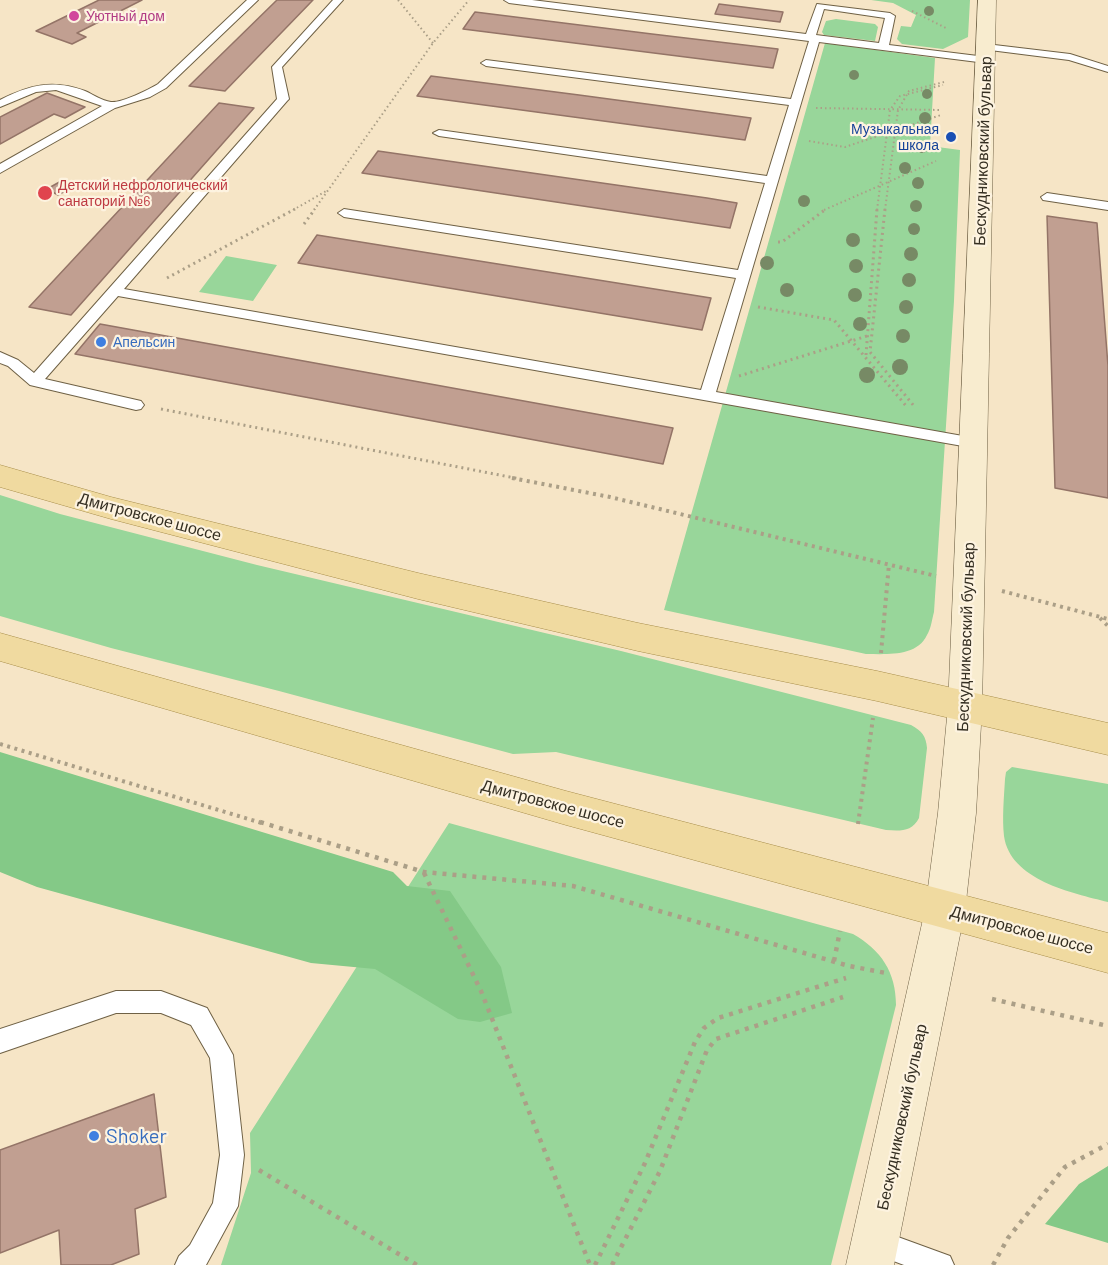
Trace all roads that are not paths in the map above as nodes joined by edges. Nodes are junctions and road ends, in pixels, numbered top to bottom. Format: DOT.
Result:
graph roads {
  1 [pos="253,0"];
  2 [pos="338,0"];
  3 [pos="509,0"];
  4 [pos="987,0"];
  5 [pos="812,38"];
  6 [pos="883,47"];
  7 [pos="986,53"];
  8 [pos="486,63"];
  9 [pos="1108,69"];
  10 [pos="0,104"];
  11 [pos="796,104"];
  12 [pos="111,106"];
  13 [pos="440,133"];
  14 [pos="0,169"];
  15 [pos="773,180"];
  16 [pos="1047,197"];
  17 [pos="1108,206"];
  18 [pos="344,213"];
  19 [pos="743,275"];
  20 [pos="116,292"];
  21 [pos="0,357"];
  22 [pos="35,382"];
  23 [pos="708,390"];
  24 [pos="136,405"];
  25 [pos="974,443"];
  26 [pos="0,476"];
  27 [pos="0,647"];
  28 [pos="965,707"];
  29 [pos="1108,739"];
  30 [pos="945,910"];
  31 [pos="1108,953"];
  32 [pos="0,1041"];
  33 [pos="873,1253"];
  34 [pos="188,1265"];
  35 [pos="941,1265"];
  1 -- 12 [label="lane"];
  2 -- 20 [label="lane"];
  3 -- 5 [label="lane"];
  4 -- 7 [label="street, Бескудниковский бульвар"];
  5 -- 6 [label="lane"];
  5 -- 6 [label="lane"];
  5 -- 11 [label="lane"];
  6 -- 7 [label="lane"];
  7 -- 9 [label="lane"];
  7 -- 25 [label="street, Бескудниковский бульвар"];
  8 -- 11 [label="lane"];
  10 -- 12 [label="lane"];
  11 -- 15 [label="lane"];
  12 -- 14 [label="lane"];
  13 -- 15 [label="lane"];
  15 -- 19 [label="lane"];
  16 -- 17 [label="lane"];
  18 -- 19 [label="lane"];
  19 -- 23 [label="lane"];
  20 -- 22 [label="lane"];
  20 -- 23 [label="lane"];
  21 -- 22 [label="lane"];
  22 -- 24 [label="lane"];
  23 -- 25 [label="lane"];
  25 -- 28 [label="street, Бескудниковский бульвар"];
  26 -- 28 [label="main road, Дмитровское шоссе"];
  27 -- 30 [label="main road, Дмитровское шоссе"];
  28 -- 29 [label="main road, Дмитровское шоссе"];
  28 -- 30 [label="street, Бескудниковский бульвар"];
  30 -- 31 [label="main road, Дмитровское шоссе"];
  30 -- 33 [label="street, Бескудниковский бульвар"];
  32 -- 34 [label="lane"];
  33 -- 35 [label="lane"];
}
